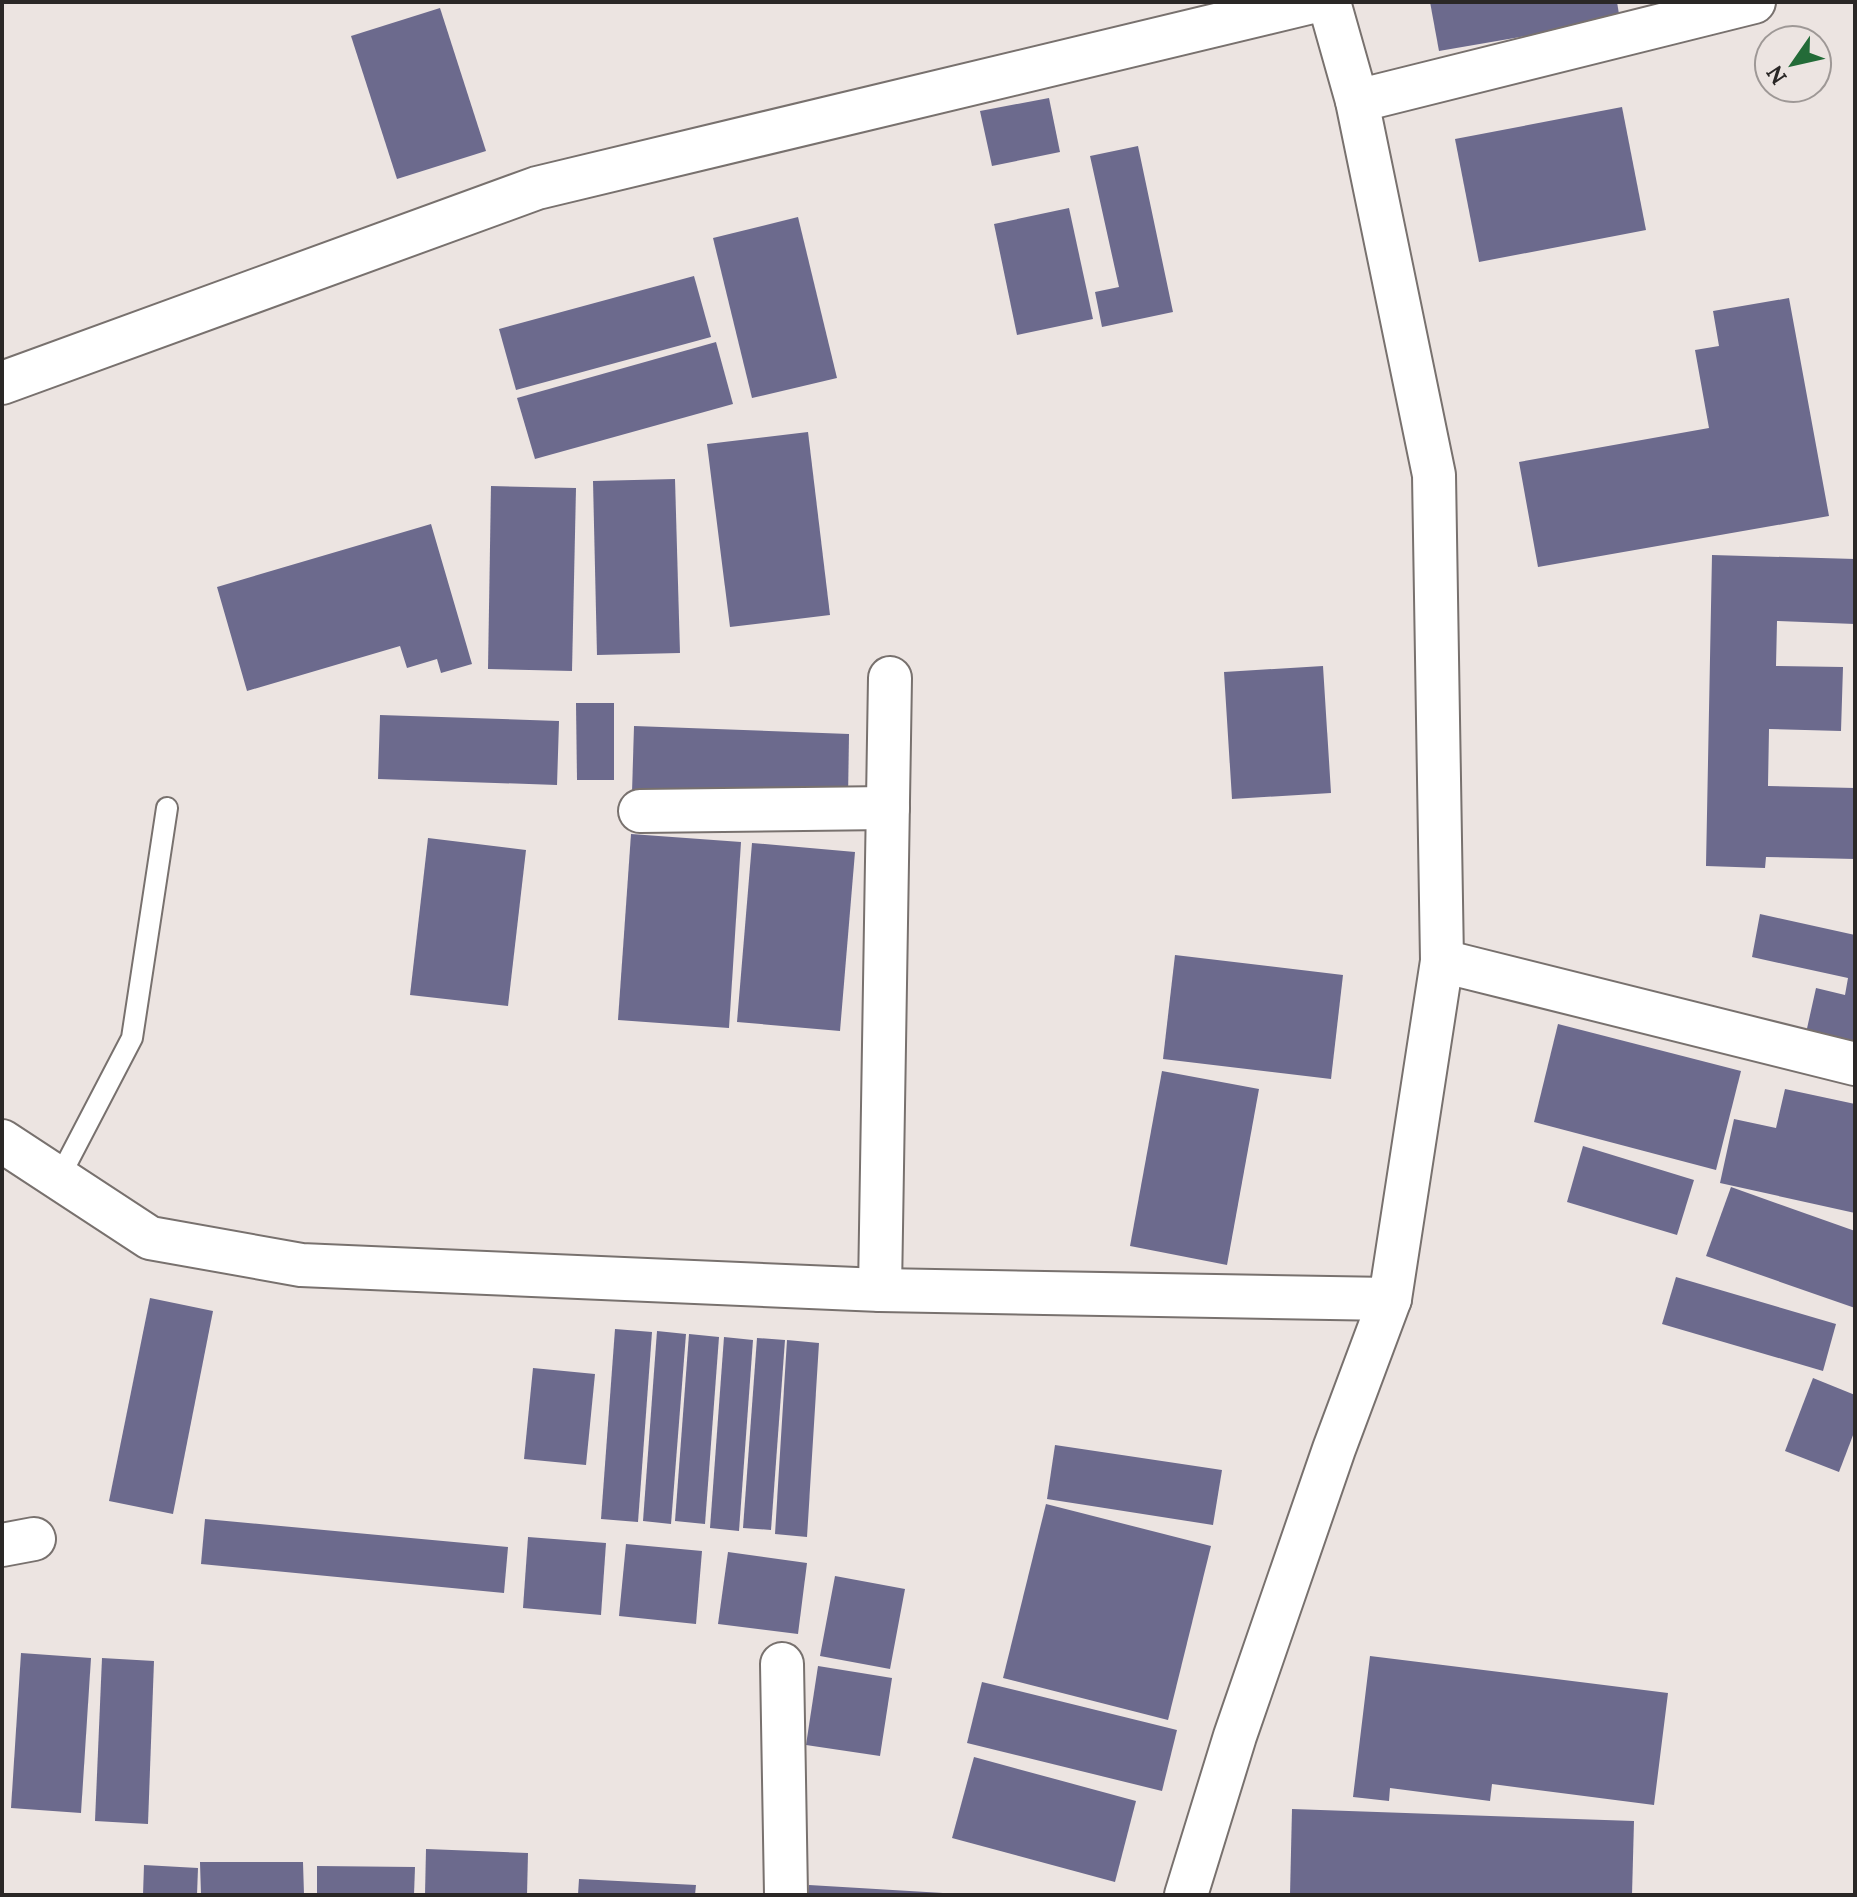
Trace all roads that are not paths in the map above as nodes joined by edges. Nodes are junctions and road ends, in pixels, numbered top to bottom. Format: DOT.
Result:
graph roads {
  1 [pos="1312,2"];
  2 [pos="1329,2"];
  3 [pos="1754,2"];
  4 [pos="1357,101"];
  5 [pos="2,383"];
  6 [pos="890,678"];
  7 [pos="167,808"];
  8 [pos="888,808"];
  9 [pos="640,811"];
  10 [pos="1442,961"];
  11 [pos="1855,1064"];
  12 [pos="2,1141"];
  13 [pos="59,1178"];
  14 [pos="880,1290"];
  15 [pos="1390,1299"];
  16 [pos="782,1664"];
  17 [pos="786,1895"];
  18 [pos="1186,1895"];
  1 -- 5 [label="street"];
  2 -- 4 [label="street"];
  3 -- 4 [label="street"];
  4 -- 10 [label="street"];
  6 -- 8 [label="street"];
  7 -- 13 [label="lane"];
  8 -- 9 [label="street"];
  8 -- 14 [label="street"];
  10 -- 11 [label="street"];
  10 -- 15 [label="street"];
  12 -- 13 [label="street"];
  13 -- 14 [label="street"];
  14 -- 15 [label="street"];
  15 -- 18 [label="street"];
  16 -- 17 [label="street"];
}
